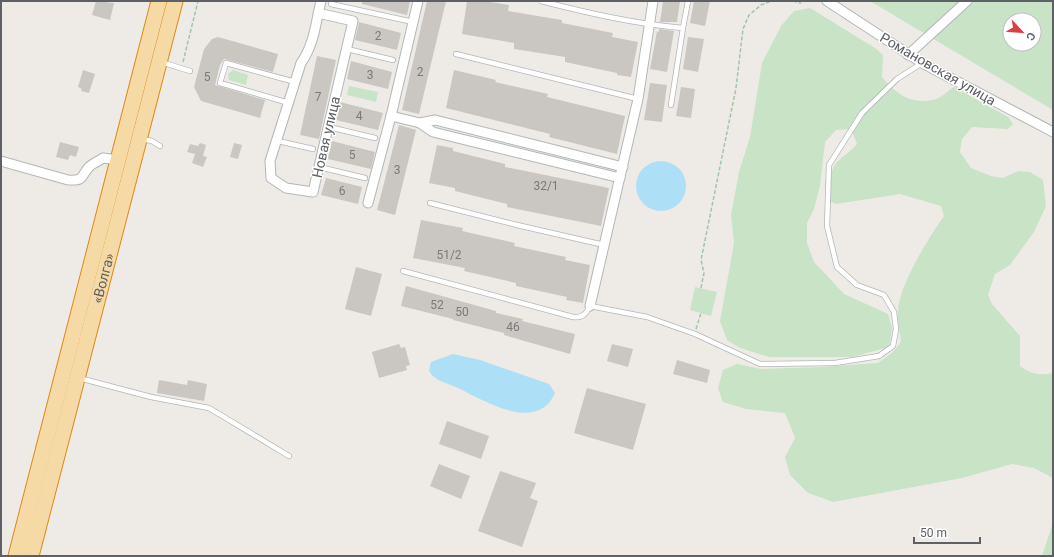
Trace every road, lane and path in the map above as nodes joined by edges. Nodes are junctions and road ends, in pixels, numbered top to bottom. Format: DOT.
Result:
graph roads {
  1 [pos="159,1"];
  2 [pos="175,1"];
  3 [pos="198,1"];
  4 [pos="321,1"];
  5 [pos="418,1"];
  6 [pos="541,1"];
  7 [pos="653,1"];
  8 [pos="688,1"];
  9 [pos="771,1"];
  10 [pos="793,1"];
  11 [pos="827,1"];
  12 [pos="967,1"];
  13 [pos="801,3"];
  14 [pos="331,4"];
  15 [pos="318,13"];
  16 [pos="413,22"];
  17 [pos="649,25"];
  18 [pos="683,28"];
  19 [pos="346,49"];
  20 [pos="456,54"];
  21 [pos="908,55"];
  22 [pos="393,60"];
  23 [pos="159,62"];
  24 [pos="922,64"];
  25 [pos="181,68"];
  26 [pos="190,71"];
  27 [pos="295,82"];
  28 [pos="638,99"];
  29 [pos="289,103"];
  30 [pos="671,105"];
  31 [pos="391,116"];
  32 [pos="420,123"];
  33 [pos="329,127"];
  34 [pos="1053,132"];
  35 [pos="484,133"];
  36 [pos="139,138"];
  37 [pos="375,138"];
  38 [pos="278,141"];
  39 [pos="481,144"];
  40 [pos="160,146"];
  41 [pos="313,149"];
  42 [pos="558,151"];
  43 [pos="118,160"];
  44 [pos="1,161"];
  45 [pos="555,162"];
  46 [pos="623,167"];
  47 [pos="319,168"];
  48 [pos="365,178"];
  49 [pos="620,178"];
  50 [pos="368,203"];
  51 [pos="430,203"];
  52 [pos="604,245"];
  53 [pos="403,271"];
  54 [pos="701,288"];
  55 [pos="590,306"];
  56 [pos="701,313"];
  57 [pos="695,334"];
  58 [pos="77,378"];
  59 [pos="289,456"];
  60 [pos="16,556"];
  61 [pos="31,556"];
  1 -- 43 [label="highway, «Волга»"];
  2 -- 23 [label="highway, «Волга»"];
  3 -- 25 [label="path"];
  4 -- 15 [label="street, Новая улица"];
  5 -- 16 [label="street"];
  6 -- 17 [label="lane"];
  7 -- 17 [label="street"];
  8 -- 18 [label="lane"];
  9 -- 54 [label="path"];
  10 -- 13 [label="path"];
  11 -- 21 [label="street, Романовская улица"];
  12 -- 21 [label="street"];
  14 -- 16 [label="lane"];
  15 -- 19 [label="street, Новая улица"];
  15 -- 27 [label="street, Новая улица"];
  16 -- 31 [label="street"];
  17 -- 18 [label="lane"];
  17 -- 28 [label="street"];
  18 -- 30 [label="lane"];
  19 -- 22 [label="lane"];
  19 -- 33 [label="street, Новая улица"];
  20 -- 28 [label="lane"];
  21 -- 24 [label="street, Романовская улица"];
  23 -- 25 [label="lane"];
  23 -- 36 [label="highway, «Волга»"];
  24 -- 34 [label="street, Романовская улица"];
  24 -- 57 [label="lane"];
  25 -- 26 [label="lane"];
  27 -- 29 [label="street, Новая улица"];
  27 -- 29 [label="lane"];
  28 -- 46 [label="street"];
  29 -- 38 [label="street, Новая улица"];
  31 -- 32 [label="street"];
  31 -- 50 [label="street"];
  32 -- 35 [label="street"];
  32 -- 39 [label="street"];
  33 -- 37 [label="lane"];
  33 -- 47 [label="street, Новая улица"];
  35 -- 39 [label="street"];
  35 -- 42 [label="street"];
  36 -- 40 [label="lane"];
  36 -- 58 [label="highway, «Волга»"];
  38 -- 41 [label="lane"];
  38 -- 47 [label="street, Новая улица"];
  39 -- 45 [label="street"];
  42 -- 45 [label="street"];
  42 -- 46 [label="street"];
  43 -- 44 [label="street"];
  43 -- 60 [label="highway, «Волга»"];
  45 -- 49 [label="street"];
  46 -- 49 [label="street"];
  47 -- 48 [label="lane"];
  49 -- 52 [label="street"];
  51 -- 52 [label="lane"];
  52 -- 55 [label="street"];
  53 -- 55 [label="lane"];
  55 -- 57 [label="lane"];
  56 -- 57 [label="path"];
  58 -- 59 [label="lane"];
  58 -- 61 [label="highway, «Волга»"];
}
